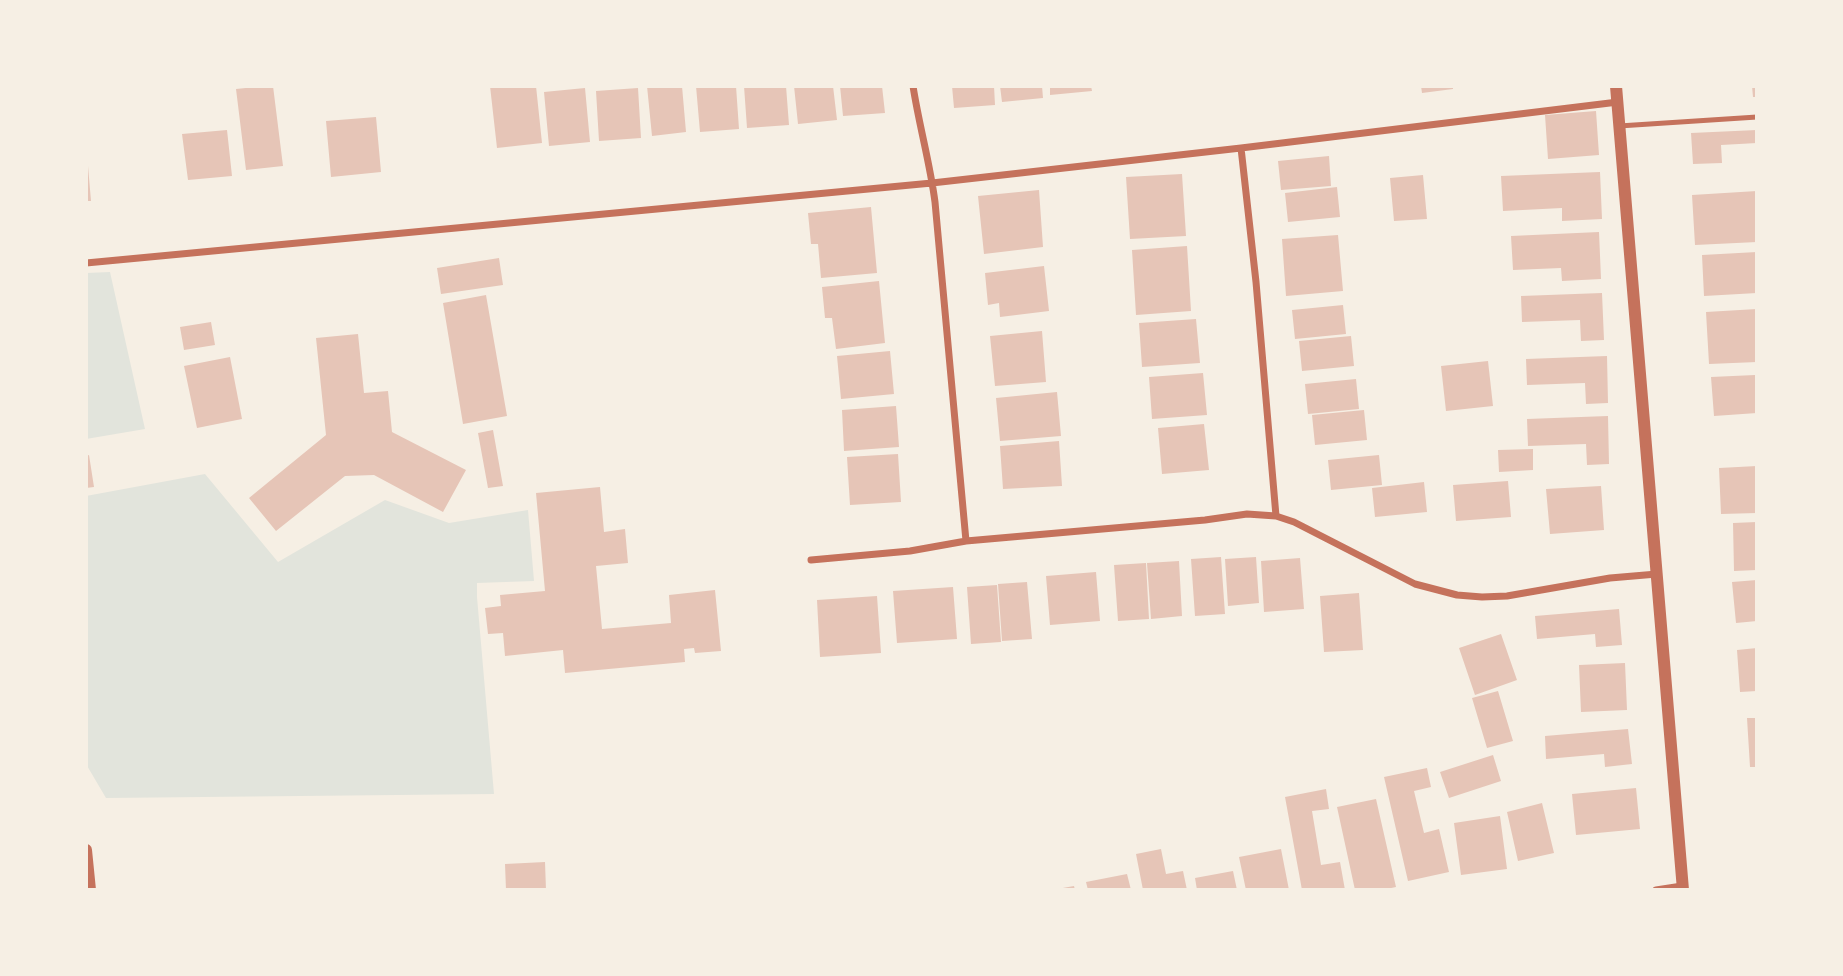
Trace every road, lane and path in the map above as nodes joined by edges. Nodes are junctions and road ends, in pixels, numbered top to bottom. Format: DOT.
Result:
graph roads {
  1 [pos="913,86"];
  2 [pos="1616,86"];
  3 [pos="1618,102"];
  4 [pos="1757,117"];
  5 [pos="1619,126"];
  6 [pos="1241,148"];
  7 [pos="932,183"];
  8 [pos="86,263"];
  9 [pos="1276,516"];
  10 [pos="966,541"];
  11 [pos="811,561"];
  12 [pos="1657,575"];
  13 [pos="86,850"];
  14 [pos="1683,888"];
  15 [pos="90,890"];
  16 [pos="1656,890"];
  1 -- 7 [label="street"];
  2 -- 3 [label="street"];
  3 -- 5 [label="street"];
  3 -- 6 [label="street"];
  4 -- 5 [label="lane"];
  5 -- 12 [label="street"];
  6 -- 7 [label="street"];
  6 -- 9 [label="street"];
  7 -- 8 [label="street"];
  7 -- 10 [label="street"];
  9 -- 10 [label="street"];
  9 -- 12 [label="street"];
  10 -- 11 [label="street"];
  12 -- 14 [label="street"];
  13 -- 15 [label="street"];
  14 -- 16 [label="street"];
}
